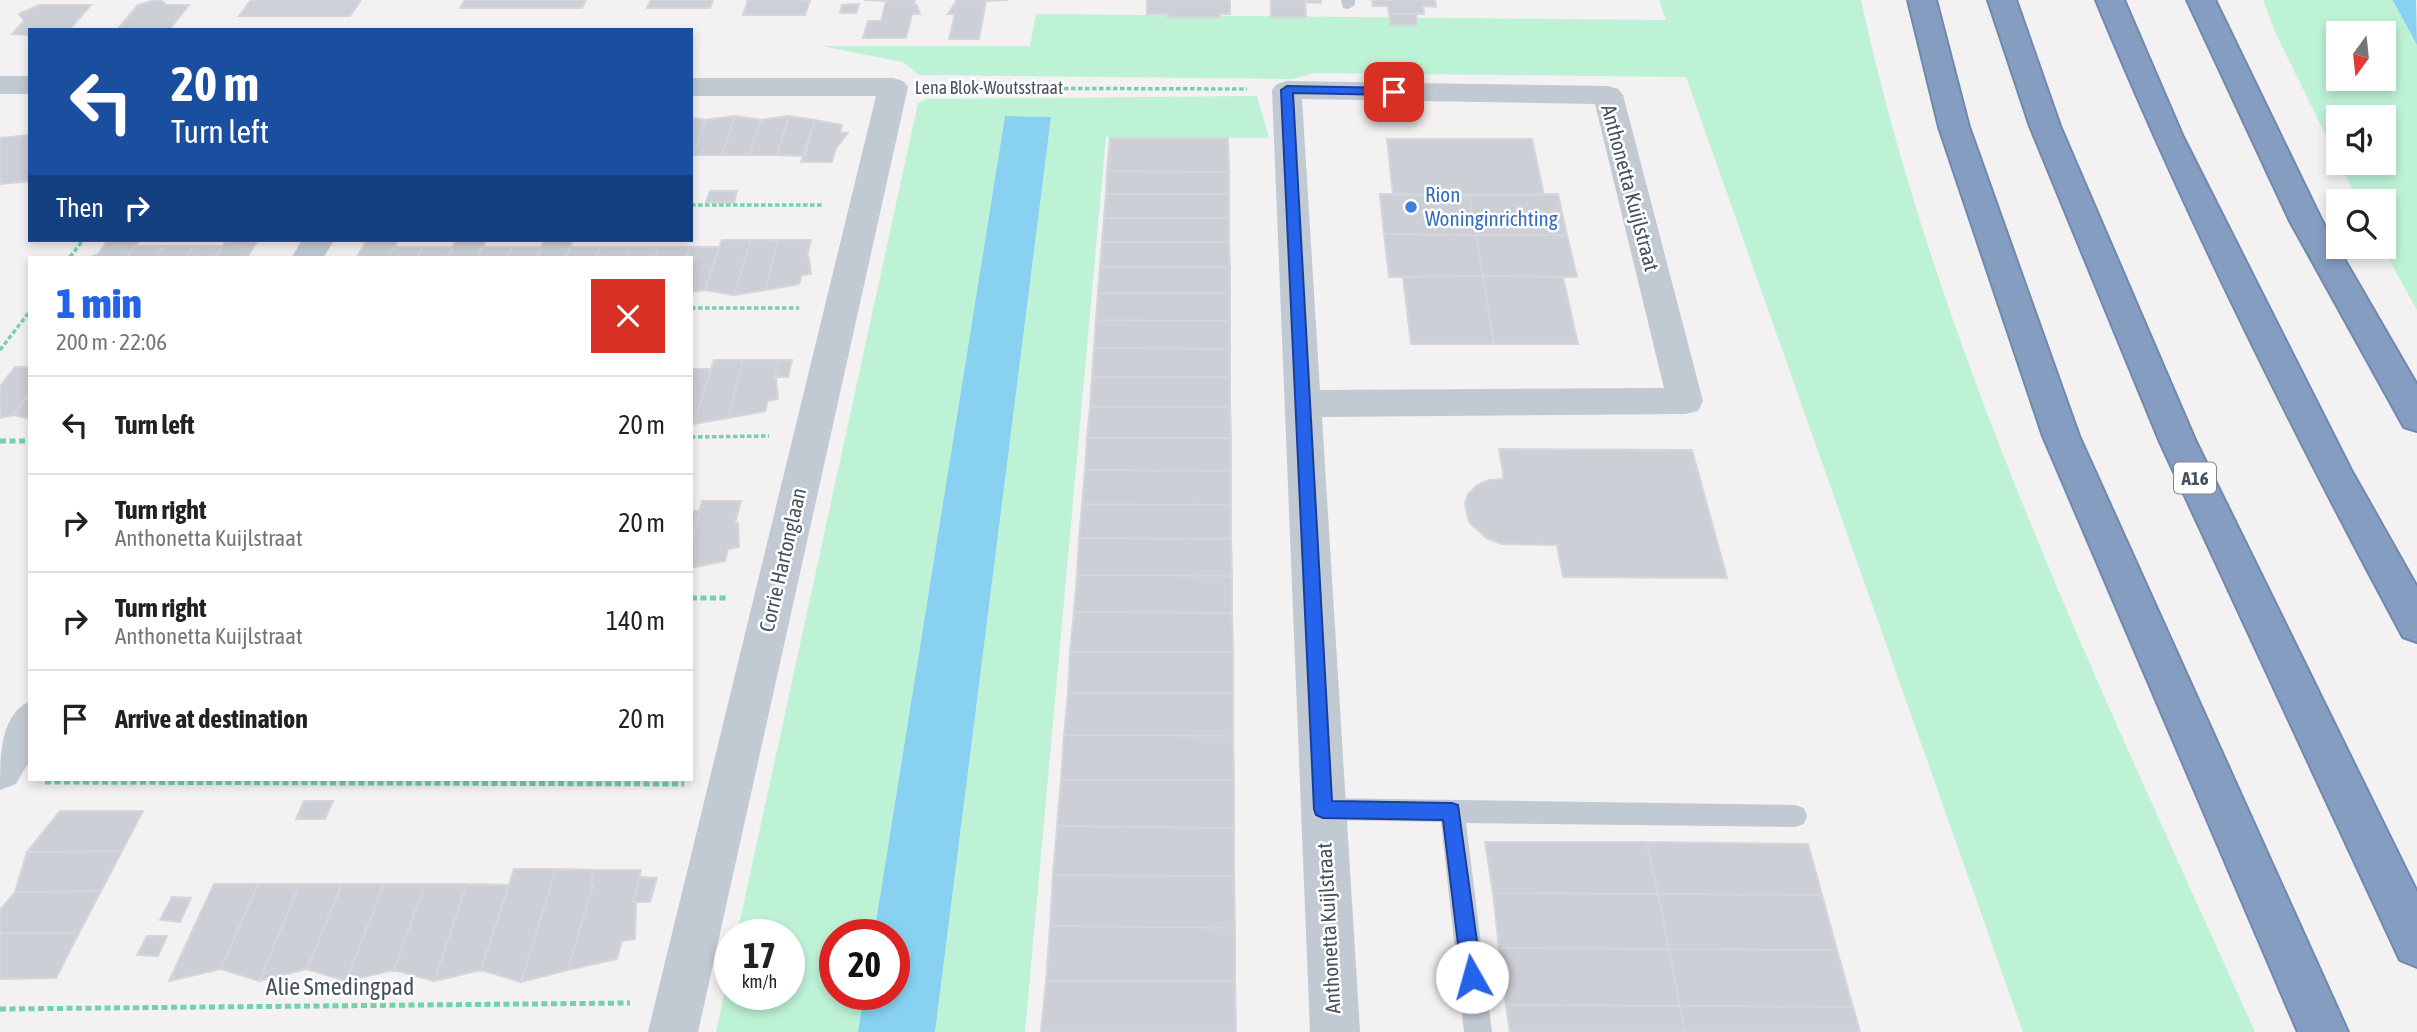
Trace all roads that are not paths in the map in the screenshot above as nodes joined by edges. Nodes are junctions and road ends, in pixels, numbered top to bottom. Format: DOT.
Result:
graph roads {
  1 [pos="1922,0"];
  2 [pos="2002,0"];
  3 [pos="2110,0"];
  4 [pos="2201,0"];
  5 [pos="2212,0"];
  6 [pos="2222,44"];
  7 [pos="0,85"];
  8 [pos="28,85"];
  9 [pos="693,87"];
  10 [pos="893,87"];
  11 [pos="1301,404"];
  12 [pos="2417,417"];
  13 [pos="2417,625"];
  14 [pos="28,723"];
  15 [pos="0,770"];
  16 [pos="1323,809"];
  17 [pos="1452,811"];
  18 [pos="1795,816"];
  19 [pos="2417,943"];
  20 [pos="676,1017"];
  21 [pos="1335,1032"];
  22 [pos="1478,1032"];
  23 [pos="2323,1032"];
  1 -- 23 [label="highway"];
  2 -- 19 [label="highway, A16"];
  3 -- 13 [label="highway"];
  4 -- 6 [label="highway"];
  5 -- 6 [label="highway"];
  6 -- 12 [label="highway"];
  7 -- 8 [label="street"];
  9 -- 10 [label="street, Lena Blok-Woutsstraat"];
  10 -- 20 [label="street, Corrie Hartonglaan"];
  11 -- 11 [label="street, Anthonetta Kuijlstraat"];
  11 -- 16 [label="street, Anthonetta Kuijlstraat"];
  14 -- 15 [label="street"];
  16 -- 17 [label="lane"];
  16 -- 21 [label="street, Anthonetta Kuijlstraat"];
  17 -- 18 [label="lane"];
  17 -- 22 [label="lane"];
}
